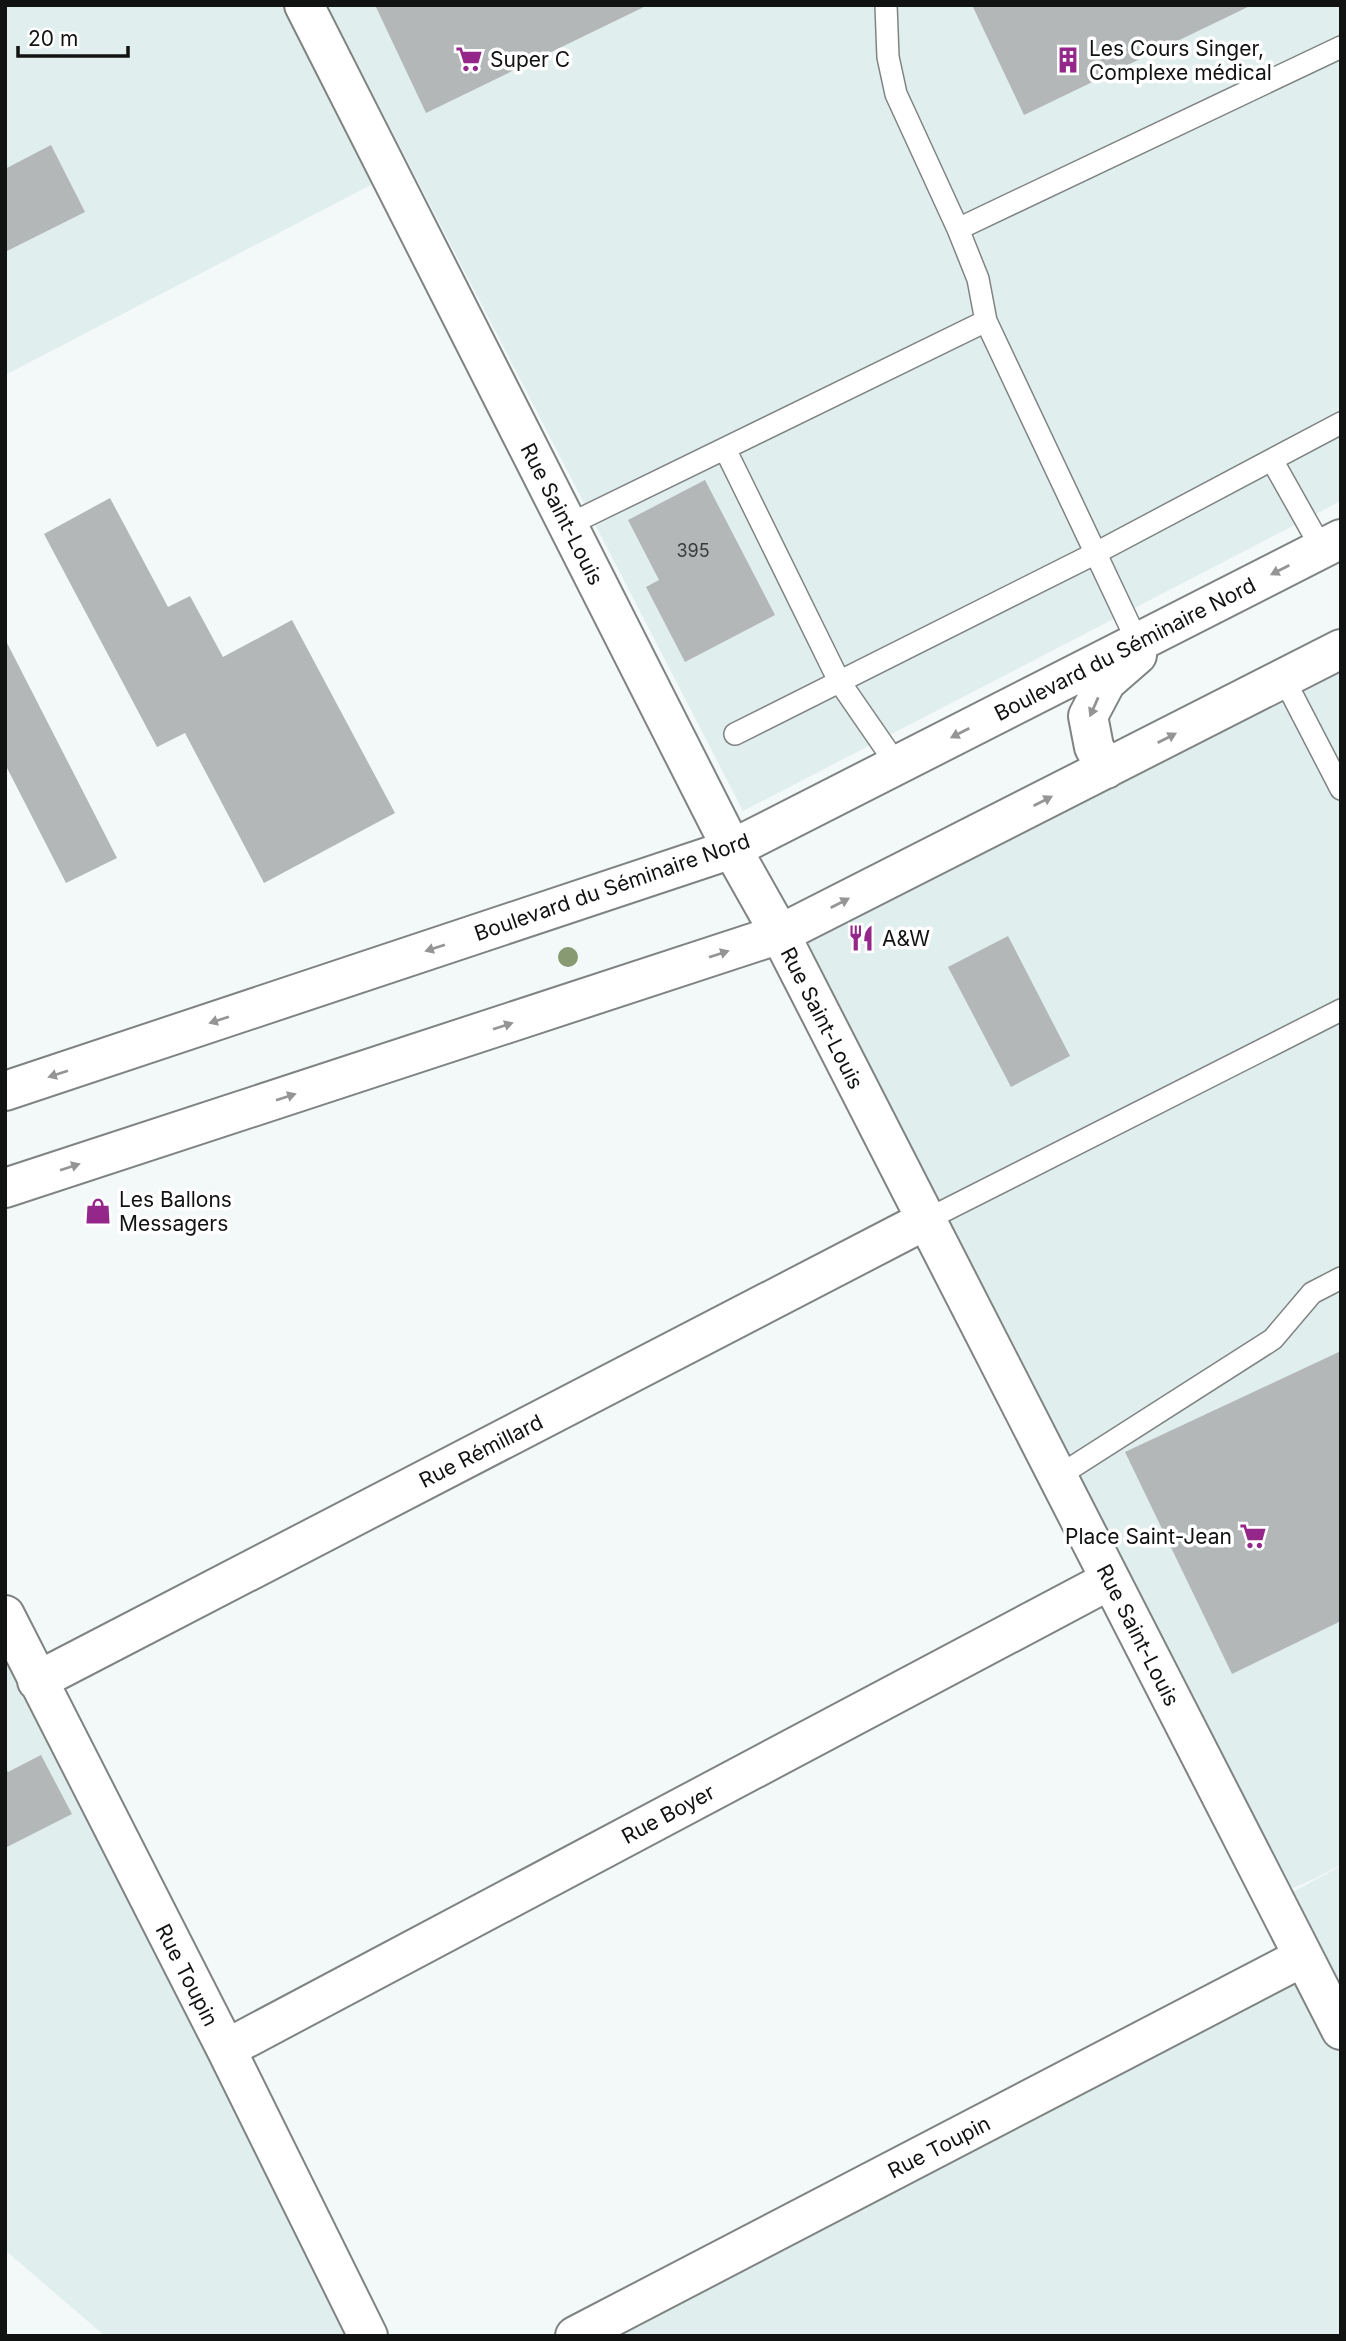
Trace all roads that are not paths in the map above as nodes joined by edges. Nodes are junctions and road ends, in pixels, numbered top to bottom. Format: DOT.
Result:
graph roads {
  1 [pos="304,5"];
  2 [pos="886,5"];
  3 [pos="1341,47"];
  4 [pos="958,229"];
  5 [pos="986,321"];
  6 [pos="1341,423"];
  7 [pos="725,449"];
  8 [pos="1272,460"];
  9 [pos="568,525"];
  10 [pos="1331,544"];
  11 [pos="1096,553"];
  12 [pos="1174,624"];
  13 [pos="1138,643"];
  14 [pos="1341,649"];
  15 [pos="1284,679"];
  16 [pos="839,681"];
  17 [pos="735,734"];
  18 [pos="897,765"];
  19 [pos="1106,769"];
  20 [pos="1341,789"];
  21 [pos="732,849"];
  22 [pos="779,934"];
  23 [pos="1341,1010"];
  24 [pos="5,1091"];
  25 [pos="5,1188"];
  26 [pos="926,1220"];
  27 [pos="1341,1278"];
  28 [pos="1057,1477"];
  29 [pos="1110,1580"];
  30 [pos="5,1615"];
  31 [pos="37,1681"];
  32 [pos="1303,1957"];
  33 [pos="1341,2030"];
  34 [pos="226,2049"];
  35 [pos="368,2336"];
  36 [pos="575,2336"];
  1 -- 9 [label="street, Rue Saint-Louis"];
  2 -- 4 [label="lane"];
  3 -- 4 [label="lane"];
  4 -- 5 [label="lane"];
  5 -- 7 [label="lane"];
  5 -- 11 [label="lane"];
  6 -- 8 [label="lane"];
  7 -- 9 [label="lane"];
  7 -- 16 [label="lane"];
  8 -- 10 [label="lane"];
  8 -- 11 [label="lane"];
  9 -- 21 [label="street, Rue Saint-Louis"];
  10 -- 12 [label="street, Boulevard du Séminaire Nord, one-way"];
  11 -- 13 [label="lane"];
  11 -- 16 [label="lane"];
  12 -- 13 [label="street, Boulevard du Séminaire Nord"];
  12 -- 19 [label="street, one-way"];
  13 -- 18 [label="street, Boulevard du Séminaire Nord, one-way"];
  14 -- 15 [label="street"];
  19 -- 15 [label="street, one-way"];
  15 -- 20 [label="lane"];
  16 -- 17 [label="lane"];
  16 -- 18 [label="lane"];
  18 -- 21 [label="street, Boulevard du Séminaire Nord"];
  22 -- 19 [label="street, one-way"];
  21 -- 22 [label="street, Rue Saint-Louis"];
  21 -- 24 [label="street, Boulevard du Séminaire Nord, one-way"];
  25 -- 22 [label="street, one-way"];
  22 -- 26 [label="street, Rue Saint-Louis"];
  23 -- 26 [label="lane"];
  26 -- 28 [label="street, Rue Saint-Louis"];
  26 -- 31 [label="street, Rue Rémillard"];
  27 -- 28 [label="lane"];
  28 -- 29 [label="street, Rue Saint-Louis"];
  29 -- 32 [label="street, Rue Saint-Louis"];
  29 -- 34 [label="street, Rue Boyer"];
  30 -- 31 [label="street, Rue Toupin"];
  31 -- 34 [label="street, Rue Toupin"];
  32 -- 33 [label="street, Rue Saint-Louis"];
  32 -- 36 [label="street, Rue Toupin"];
  34 -- 35 [label="street, Rue Toupin"];
}
